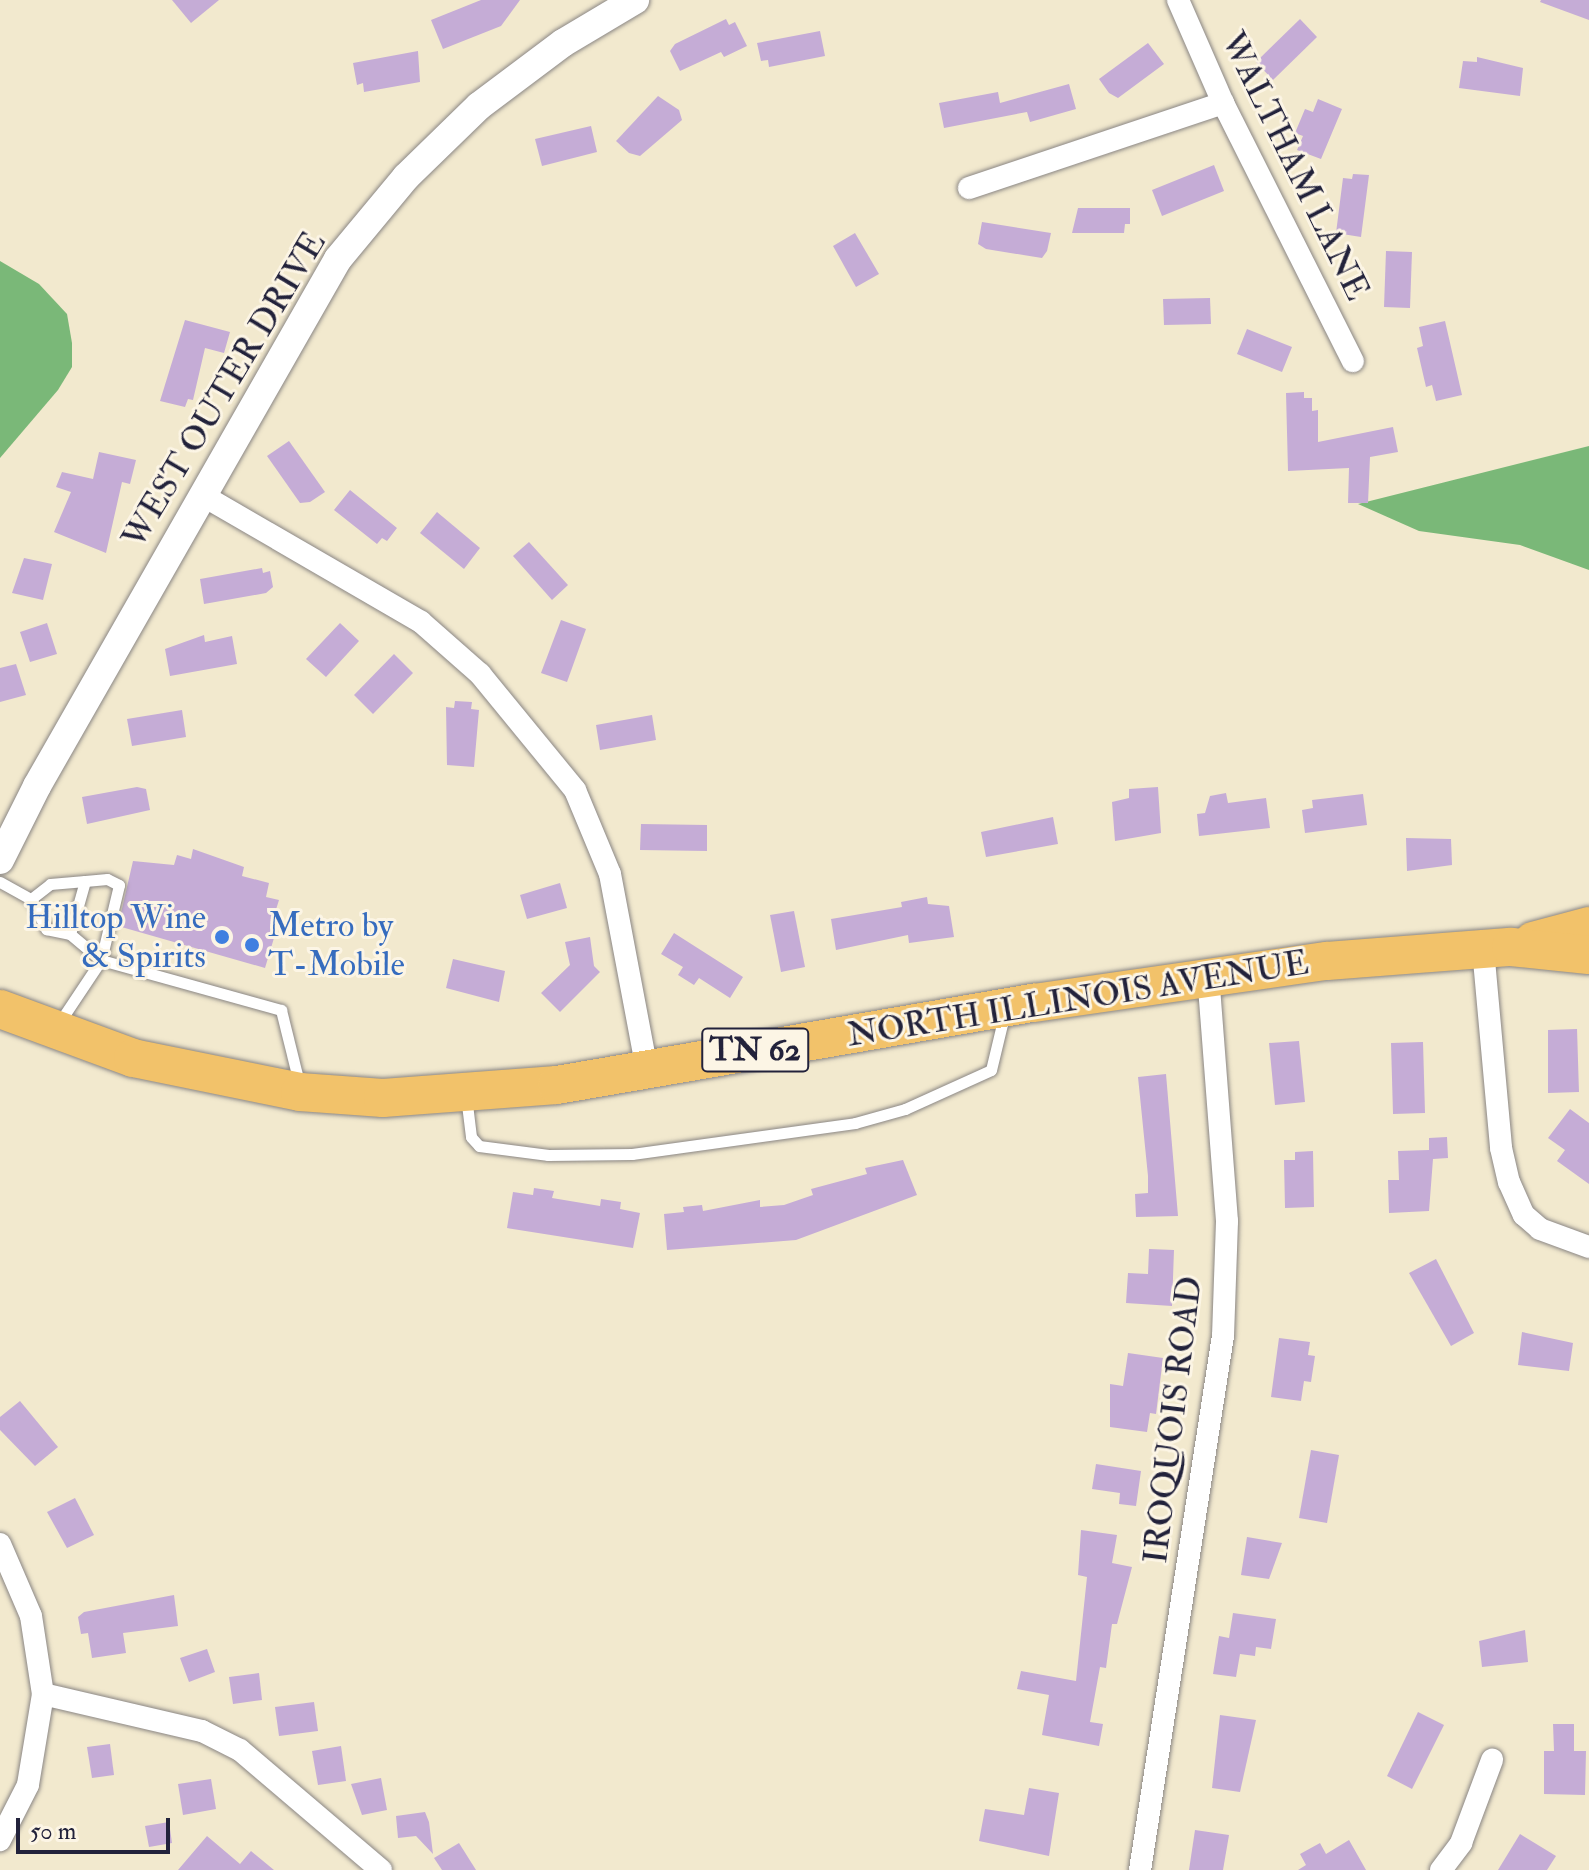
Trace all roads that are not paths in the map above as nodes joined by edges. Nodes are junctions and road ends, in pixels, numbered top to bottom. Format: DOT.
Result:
graph roads {
  1 [pos="635,0"];
  2 [pos="1178,0"];
  3 [pos="1223,103"];
  4 [pos="969,188"];
  5 [pos="1353,361"];
  6 [pos="202,495"];
  7 [pos="0,860"];
  8 [pos="85,881"];
  9 [pos="0,882"];
  10 [pos="31,899"];
  11 [pos="1589,926"];
  12 [pos="70,934"];
  13 [pos="1497,948"];
  14 [pos="1589,955"];
  15 [pos="101,960"];
  16 [pos="1208,976"];
  17 [pos="1006,1008"];
  18 [pos="2,1012"];
  19 [pos="54,1030"];
  20 [pos="647,1070"];
  21 [pos="300,1092"];
  22 [pos="466,1094"];
  23 [pos="1589,1247"];
  24 [pos="0,1544"];
  25 [pos="43,1694"];
  26 [pos="1492,1760"];
  27 [pos="0,1840"];
  28 [pos="381,1870"];
  29 [pos="1140,1870"];
  30 [pos="1441,1870"];
  1 -- 6 [label="street, WEST OUTER DRIVE"];
  2 -- 3 [label="street, WALTHAM LANE"];
  3 -- 4 [label="street"];
  3 -- 5 [label="street, WALTHAM LANE"];
  6 -- 7 [label="street, WEST OUTER DRIVE"];
  6 -- 20 [label="street"];
  8 -- 10 [label="lane"];
  8 -- 12 [label="lane"];
  8 -- 15 [label="lane"];
  9 -- 10 [label="lane"];
  10 -- 12 [label="lane"];
  11 -- 13 [label="highway, TN 62"];
  12 -- 15 [label="lane"];
  13 -- 14 [label="highway, NORTH ILLINOIS AVENUE / TN 62"];
  13 -- 16 [label="highway, NORTH ILLINOIS AVENUE / TN 62"];
  13 -- 23 [label="street"];
  15 -- 19 [label="lane"];
  15 -- 21 [label="lane"];
  16 -- 17 [label="highway, NORTH ILLINOIS AVENUE / TN 62"];
  16 -- 29 [label="street, IROQUOIS ROAD"];
  17 -- 20 [label="highway, NORTH ILLINOIS AVENUE / TN 62"];
  17 -- 22 [label="lane"];
  18 -- 19 [label="highway, NORTH ILLINOIS AVENUE / TN 62"];
  19 -- 21 [label="highway, NORTH ILLINOIS AVENUE / TN 62"];
  20 -- 22 [label="highway, NORTH ILLINOIS AVENUE / TN 62"];
  21 -- 22 [label="highway, NORTH ILLINOIS AVENUE / TN 62"];
  24 -- 25 [label="street"];
  25 -- 27 [label="street"];
  25 -- 28 [label="street"];
  26 -- 30 [label="street"];
}
